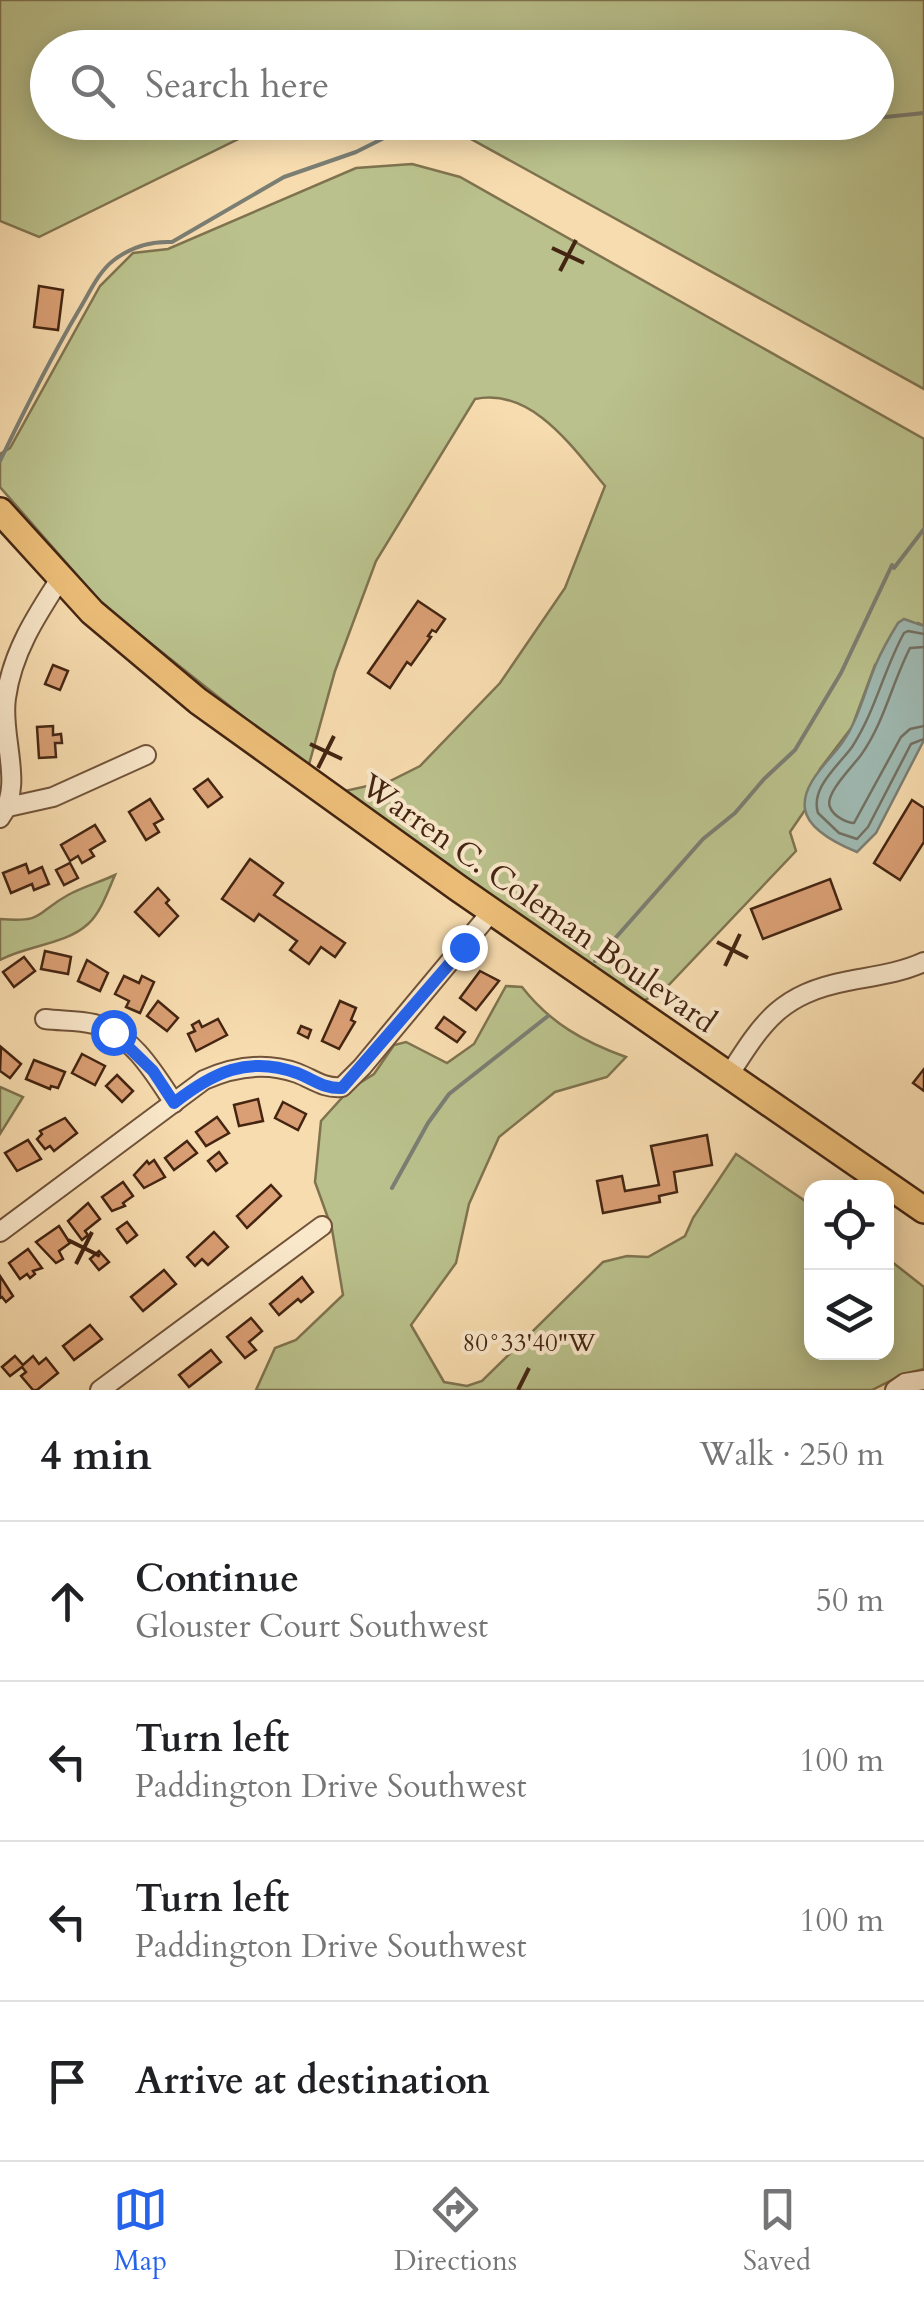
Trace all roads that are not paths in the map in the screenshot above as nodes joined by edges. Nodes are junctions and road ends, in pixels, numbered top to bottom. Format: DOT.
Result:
graph roads {
  1 [pos="0,510"];
  2 [pos="60,579"];
  3 [pos="146,755"];
  4 [pos="4,813"];
  5 [pos="492,911"];
  6 [pos="924,962"];
  7 [pos="45,1019"];
  8 [pos="730,1074"];
  9 [pos="174,1103"];
  10 [pos="924,1210"];
  11 [pos="322,1226"];
  12 [pos="0,1232"];
  13 [pos="924,1380"];
  14 [pos="100,1390"];
  15 [pos="895,1390"];
  1 -- 2 [label="highway, Warren C. Coleman Boulevard"];
  2 -- 4 [label="street"];
  2 -- 5 [label="highway, Warren C. Coleman Boulevard"];
  3 -- 4 [label="street"];
  5 -- 8 [label="highway, Warren C. Coleman Boulevard"];
  5 -- 9 [label="street"];
  6 -- 8 [label="street"];
  7 -- 9 [label="street"];
  8 -- 10 [label="highway, Warren C. Coleman Boulevard"];
  9 -- 12 [label="street"];
  11 -- 14 [label="street"];
  13 -- 15 [label="street"];
}
